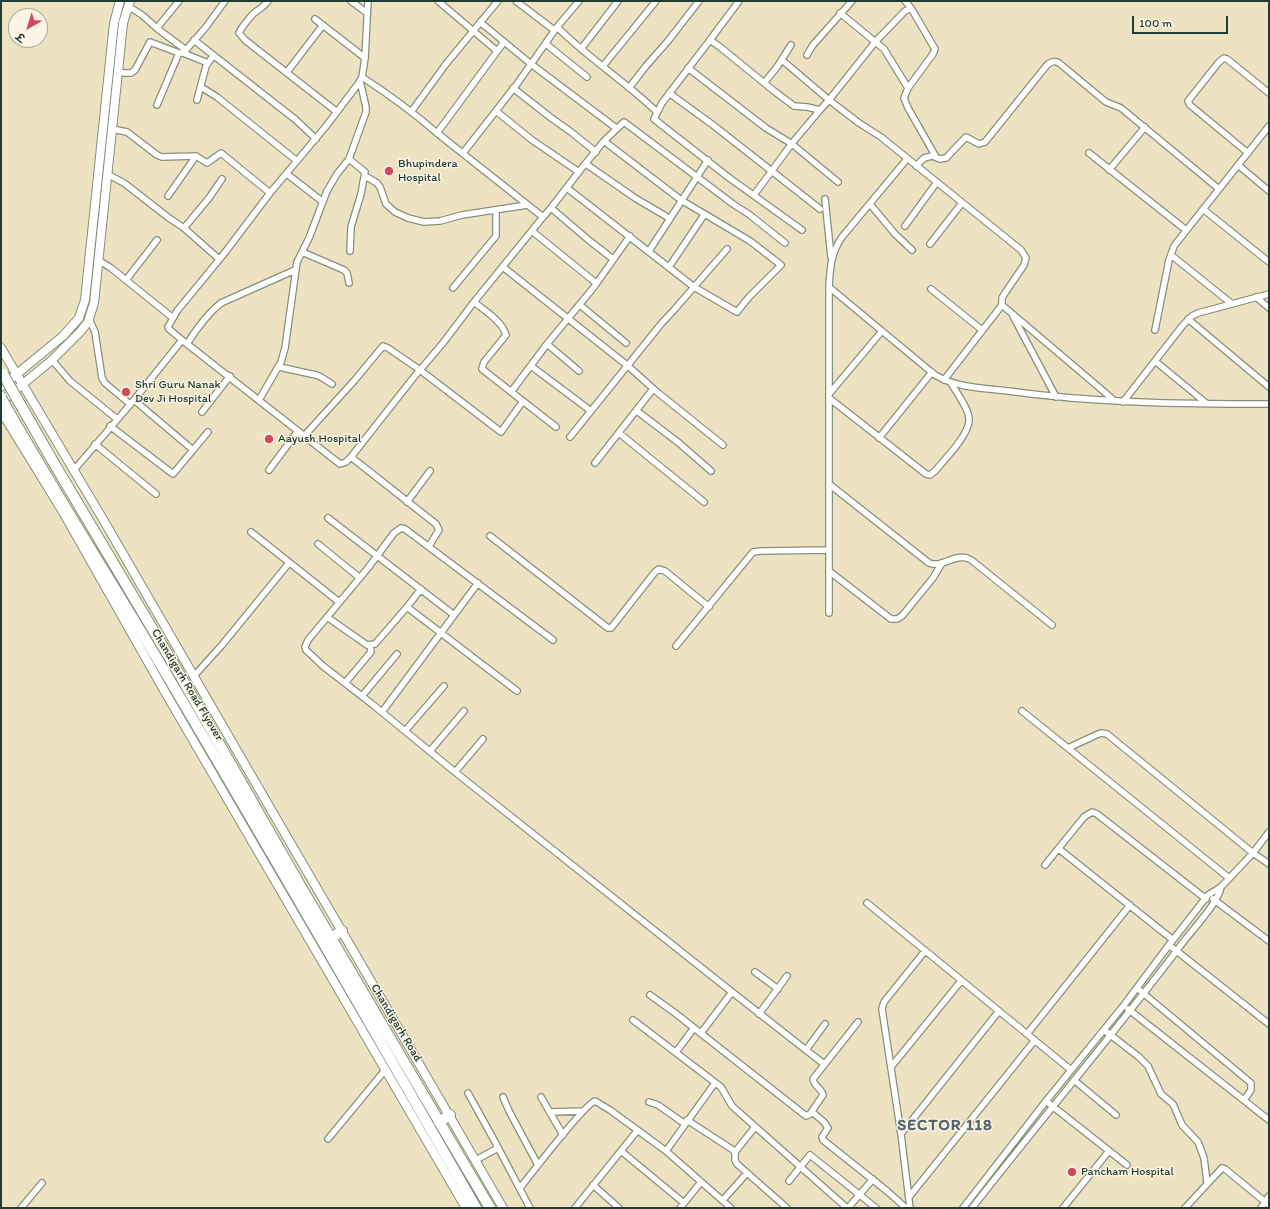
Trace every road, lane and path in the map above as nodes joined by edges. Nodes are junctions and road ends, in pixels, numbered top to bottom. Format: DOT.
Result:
graph roads {
  1 [pos="120,1"];
  2 [pos="179,1"];
  3 [pos="268,1"];
  4 [pos="351,1"];
  5 [pos="368,1"];
  6 [pos="438,1"];
  7 [pos="516,1"];
  8 [pos="579,1"];
  9 [pos="618,1"];
  10 [pos="656,1"];
  11 [pos="699,1"];
  12 [pos="739,1"];
  13 [pos="852,1"];
  14 [pos="904,1"];
  15 [pos="222,2"];
  16 [pos="496,2"];
  17 [pos="129,3"];
  18 [pos="911,8"];
  19 [pos="367,13"];
  20 [pos="840,13"];
  21 [pos="315,19"];
  22 [pos="480,22"];
  23 [pos="323,25"];
  24 [pos="157,28"];
  25 [pos="555,29"];
  26 [pos="474,31"];
  27 [pos="194,40"];
  28 [pos="710,40"];
  29 [pos="876,41"];
  30 [pos="504,42"];
  31 [pos="546,44"];
  32 [pos="791,46"];
  33 [pos="581,49"];
  34 [pos="497,51"];
  35 [pos="182,52"];
  36 [pos="807,55"];
  37 [pos="214,56"];
  38 [pos="365,58"];
  39 [pos="782,60"];
  40 [pos="208,63"];
  41 [pos="531,64"];
  42 [pos="603,66"];
  43 [pos="688,68"];
  44 [pos="118,71"];
  45 [pos="287,72"];
  46 [pos="587,78"];
  47 [pos="361,79"];
  48 [pos="764,83"];
  49 [pos="200,86"];
  50 [pos="514,88"];
  51 [pos="629,88"];
  52 [pos="908,88"];
  53 [pos="669,93"];
  54 [pos="1269,93"];
  55 [pos="197,100"];
  56 [pos="829,100"];
  57 [pos="157,105"];
  58 [pos="820,110"];
  59 [pos="496,111"];
  60 [pos="337,112"];
  61 [pos="411,112"];
  62 [pos="656,112"];
  63 [pos="1269,126"];
  64 [pos="1145,127"];
  65 [pos="616,128"];
  66 [pos="112,129"];
  67 [pos="436,133"];
  68 [pos="316,139"];
  69 [pos="604,141"];
  70 [pos="792,144"];
  71 [pos="596,152"];
  72 [pos="463,153"];
  73 [pos="1089,153"];
  74 [pos="1248,153"];
  75 [pos="196,156"];
  76 [pos="936,157"];
  77 [pos="350,159"];
  78 [pos="907,159"];
  79 [pos="708,160"];
  80 [pos="297,161"];
  81 [pos="586,164"];
  82 [pos="1238,165"];
  83 [pos="916,166"];
  84 [pos="1109,170"];
  85 [pos="579,172"];
  86 [pos="771,172"];
  87 [pos="107,174"];
  88 [pos="287,174"];
  89 [pos="365,176"];
  90 [pos="697,177"];
  91 [pos="222,179"];
  92 [pos="838,182"];
  93 [pos="937,182"];
  94 [pos="567,188"];
  95 [pos="1219,189"];
  96 [pos="1269,191"];
  97 [pos="270,193"];
  98 [pos="754,195"];
  99 [pos="168,196"];
  100 [pos="825,199"];
  101 [pos="682,200"];
  102 [pos="323,202"];
  103 [pos="962,203"];
  104 [pos="870,204"];
  105 [pos="527,205"];
  106 [pos="552,208"];
  107 [pos="820,209"];
  108 [pos="1203,209"];
  109 [pos="496,210"];
  110 [pos="704,215"];
  111 [pos="543,217"];
  112 [pos="669,218"];
  113 [pos="905,226"];
  114 [pos="184,228"];
  115 [pos="802,230"];
  116 [pos="1186,230"];
  117 [pos="532,231"];
  118 [pos="630,236"];
  119 [pos="157,240"];
  120 [pos="785,243"];
  121 [pos="930,244"];
  122 [pos="727,249"];
  123 [pos="912,250"];
  124 [pos="350,251"];
  125 [pos="649,251"];
  126 [pos="302,252"];
  127 [pos="1171,255"];
  128 [pos="613,259"];
  129 [pos="98,260"];
  130 [pos="219,260"];
  131 [pos="831,261"];
  132 [pos="1269,262"];
  133 [pos="503,267"];
  134 [pos="669,267"];
  135 [pos="295,270"];
  136 [pos="126,280"];
  137 [pos="349,283"];
  138 [pos="596,283"];
  139 [pos="694,287"];
  140 [pos="829,287"];
  141 [pos="453,288"];
  142 [pos="931,289"];
  143 [pos="1269,294"];
  144 [pos="1256,297"];
  145 [pos="474,302"];
  146 [pos="1232,304"];
  147 [pos="580,305"];
  148 [pos="1002,305"];
  149 [pos="1269,308"];
  150 [pos="1011,313"];
  151 [pos="173,318"];
  152 [pos="568,318"];
  153 [pos="89,319"];
  154 [pos="1188,319"];
  155 [pos="982,330"];
  156 [pos="1155,330"];
  157 [pos="882,331"];
  158 [pos="182,340"];
  159 [pos="626,343"];
  160 [pos="187,344"];
  161 [pos="547,344"];
  162 [pos="1,348"];
  163 [pos="52,360"];
  164 [pos="1155,361"];
  165 [pos="531,366"];
  166 [pos="628,366"];
  167 [pos="279,367"];
  168 [pos="1,370"];
  169 [pos="420,370"];
  170 [pos="579,371"];
  171 [pos="932,372"];
  172 [pos="17,375"];
  173 [pos="230,376"];
  174 [pos="944,380"];
  175 [pos="951,383"];
  176 [pos="332,384"];
  177 [pos="23,385"];
  178 [pos="1269,386"];
  179 [pos="1,387"];
  180 [pos="653,389"];
  181 [pos="511,392"];
  182 [pos="829,396"];
  183 [pos="1,397"];
  184 [pos="1056,397"];
  185 [pos="259,400"];
  186 [pos="523,401"];
  187 [pos="1,402"];
  188 [pos="132,402"];
  189 [pos="1115,402"];
  190 [pos="1123,402"];
  191 [pos="1207,404"];
  192 [pos="1269,404"];
  193 [pos="591,410"];
  194 [pos="1,411"];
  195 [pos="637,411"];
  196 [pos="202,412"];
  197 [pos="117,419"];
  198 [pos="110,426"];
  199 [pos="556,427"];
  200 [pos="298,431"];
  201 [pos="208,432"];
  202 [pos="619,433"];
  203 [pos="304,436"];
  204 [pos="570,436"];
  205 [pos="879,438"];
  206 [pos="95,444"];
  207 [pos="723,445"];
  208 [pos="193,450"];
  209 [pos="351,457"];
  210 [pos="595,463"];
  211 [pos="74,470"];
  212 [pos="269,470"];
  213 [pos="430,471"];
  214 [pos="711,471"];
  215 [pos="829,484"];
  216 [pos="156,494"];
  217 [pos="407,502"];
  218 [pos="704,502"];
  219 [pos="328,518"];
  220 [pos="251,532"];
  221 [pos="490,536"];
  222 [pos="318,544"];
  223 [pos="429,546"];
  224 [pos="829,550"];
  225 [pos="378,555"];
  226 [pos="289,563"];
  227 [pos="942,563"];
  228 [pos="829,570"];
  229 [pos="360,578"];
  230 [pos="478,583"];
  231 [pos="421,589"];
  232 [pos="339,602"];
  233 [pos="407,607"];
  234 [pos="709,607"];
  235 [pos="829,613"];
  236 [pos="454,615"];
  237 [pos="327,617"];
  238 [pos="1052,625"];
  239 [pos="440,633"];
  240 [pos="553,640"];
  241 [pos="370,645"];
  242 [pos="676,646"];
  243 [pos="397,654"];
  244 [pos="194,676"];
  245 [pos="345,683"];
  246 [pos="444,686"];
  247 [pos="517,691"];
  248 [pos="362,696"];
  249 [pos="464,711"];
  250 [pos="1022,711"];
  251 [pos="382,712"];
  252 [pos="405,731"];
  253 [pos="483,739"];
  254 [pos="1068,748"];
  255 [pos="430,751"];
  256 [pos="455,772"];
  257 [pos="1269,832"];
  258 [pos="1059,849"];
  259 [pos="1253,853"];
  260 [pos="1269,864"];
  261 [pos="1046,866"];
  262 [pos="1229,878"];
  263 [pos="1221,887"];
  264 [pos="1207,897"];
  265 [pos="1216,901"];
  266 [pos="867,903"];
  267 [pos="1130,905"];
  268 [pos="342,931"];
  269 [pos="331,938"];
  270 [pos="1269,941"];
  271 [pos="1171,942"];
  272 [pos="1176,950"];
  273 [pos="925,951"];
  274 [pos="755,972"];
  275 [pos="787,976"];
  276 [pos="962,981"];
  277 [pos="1137,988"];
  278 [pos="778,989"];
  279 [pos="345,990"];
  280 [pos="732,992"];
  281 [pos="1144,994"];
  282 [pos="650,995"];
  283 [pos="1124,1005"];
  284 [pos="1130,1010"];
  285 [pos="999,1011"];
  286 [pos="759,1014"];
  287 [pos="634,1020"];
  288 [pos="858,1022"];
  289 [pos="825,1024"];
  290 [pos="1269,1024"];
  291 [pos="694,1028"];
  292 [pos="1104,1030"];
  293 [pos="701,1033"];
  294 [pos="1027,1034"];
  295 [pos="1111,1036"];
  296 [pos="1035,1040"];
  297 [pos="806,1050"];
  298 [pos="676,1052"];
  299 [pos="824,1064"];
  300 [pos="891,1067"];
  301 [pos="386,1069"];
  302 [pos="1071,1070"];
  303 [pos="1074,1080"];
  304 [pos="715,1083"];
  305 [pos="468,1094"];
  306 [pos="503,1097"];
  307 [pos="541,1097"];
  308 [pos="1244,1100"];
  309 [pos="1046,1101"];
  310 [pos="649,1102"];
  311 [pos="1053,1106"];
  312 [pos="550,1112"];
  313 [pos="583,1112"];
  314 [pos="812,1112"];
  315 [pos="1116,1114"];
  316 [pos="450,1115"];
  317 [pos="1269,1120"];
  318 [pos="440,1122"];
  319 [pos="686,1122"];
  320 [pos="755,1127"];
  321 [pos="637,1130"];
  322 [pos="901,1134"];
  323 [pos="563,1135"];
  324 [pos="328,1139"];
  325 [pos="498,1148"];
  326 [pos="621,1151"];
  327 [pos="666,1151"];
  328 [pos="1109,1151"];
  329 [pos="735,1152"];
  330 [pos="476,1160"];
  331 [pos="538,1165"];
  332 [pos="1127,1165"];
  333 [pos="800,1167"];
  334 [pos="451,1173"];
  335 [pos="746,1173"];
  336 [pos="873,1180"];
  337 [pos="789,1181"];
  338 [pos="701,1182"];
  339 [pos="42,1183"];
  340 [pos="1207,1183"];
  341 [pos="593,1185"];
  342 [pos="520,1188"];
  343 [pos="859,1195"];
  344 [pos="1269,1196"];
  345 [pos="909,1198"];
  346 [pos="723,1200"];
  347 [pos="684,1203"];
  348 [pos="1267,1203"];
  349 [pos="22,1208"];
  350 [pos="466,1208"];
  351 [pos="476,1208"];
  352 [pos="490,1208"];
  353 [pos="504,1208"];
  354 [pos="530,1208"];
  355 [pos="574,1208"];
  356 [pos="619,1208"];
  357 [pos="680,1208"];
  358 [pos="731,1208"];
  359 [pos="787,1208"];
  360 [pos="848,1208"];
  361 [pos="876,1208"];
  362 [pos="906,1208"];
  363 [pos="910,1208"];
  364 [pos="963,1208"];
  365 [pos="972,1208"];
  366 [pos="1063,1208"];
  367 [pos="1185,1208"];
  368 [pos="1261,1208"];
  1 -- 172 [label="main road"];
  2 -- 24 [label="street"];
  3 -- 45 [label="street"];
  4 -- 19 [label="street"];
  5 -- 19 [label="street"];
  6 -- 26 [label="street"];
  7 -- 25 [label="street"];
  8 -- 25 [label="street"];
  9 -- 33 [label="street"];
  10 -- 42 [label="street"];
  11 -- 51 [label="street"];
  12 -- 28 [label="street"];
  13 -- 20 [label="street"];
  14 -- 18 [label="street"];
  15 -- 27 [label="street"];
  16 -- 22 [label="street"];
  17 -- 24 [label="street"];
  17 -- 44 [label="main road"];
  18 -- 29 [label="street"];
  18 -- 52 [label="street"];
  19 -- 38 [label="street"];
  20 -- 29 [label="street"];
  20 -- 36 [label="street"];
  21 -- 23 [label="street"];
  22 -- 26 [label="street"];
  22 -- 30 [label="street"];
  23 -- 38 [label="street"];
  23 -- 45 [label="street"];
  24 -- 35 [label="street"];
  25 -- 31 [label="street"];
  25 -- 33 [label="street"];
  26 -- 34 [label="street"];
  26 -- 61 [label="street"];
  27 -- 35 [label="street"];
  27 -- 37 [label="street"];
  28 -- 43 [label="street"];
  28 -- 48 [label="street"];
  29 -- 52 [label="street"];
  29 -- 56 [label="street"];
  30 -- 34 [label="street"];
  30 -- 41 [label="street"];
  31 -- 41 [label="street"];
  31 -- 46 [label="street"];
  32 -- 39 [label="street"];
  33 -- 42 [label="street"];
  34 -- 67 [label="street"];
  35 -- 40 [label="street"];
  35 -- 44 [label="street"];
  35 -- 57 [label="street"];
  37 -- 40 [label="street"];
  37 -- 68 [label="street"];
  38 -- 47 [label="street"];
  39 -- 48 [label="street"];
  39 -- 56 [label="street"];
  40 -- 49 [label="street"];
  41 -- 50 [label="street"];
  41 -- 65 [label="street"];
  42 -- 51 [label="street"];
  43 -- 53 [label="street"];
  43 -- 70 [label="street"];
  44 -- 66 [label="main road"];
  45 -- 60 [label="street"];
  47 -- 60 [label="street"];
  47 -- 61 [label="street"];
  47 -- 77 [label="street"];
  48 -- 58 [label="street"];
  49 -- 55 [label="street"];
  49 -- 80 [label="street"];
  50 -- 59 [label="street"];
  50 -- 71 [label="street"];
  51 -- 62 [label="street"];
  52 -- 76 [label="street"];
  53 -- 62 [label="street"];
  53 -- 86 [label="street"];
  54 -- 74 [label="street"];
  56 -- 58 [label="street"];
  56 -- 78 [label="street"];
  58 -- 70 [label="street"];
  59 -- 72 [label="street"];
  59 -- 85 [label="street"];
  60 -- 68 [label="street"];
  61 -- 67 [label="street"];
  62 -- 79 [label="street"];
  63 -- 74 [label="street"];
  64 -- 76 [label="street"];
  64 -- 84 [label="street"];
  64 -- 95 [label="street"];
  65 -- 69 [label="street"];
  65 -- 90 [label="street"];
  66 -- 75 [label="street"];
  66 -- 87 [label="main road"];
  67 -- 72 [label="street"];
  68 -- 80 [label="street"];
  69 -- 71 [label="street"];
  69 -- 101 [label="street"];
  70 -- 86 [label="street"];
  70 -- 92 [label="street"];
  71 -- 81 [label="street"];
  72 -- 105 [label="street"];
  73 -- 84 [label="street"];
  74 -- 82 [label="street"];
  75 -- 97 [label="street"];
  75 -- 99 [label="street"];
  76 -- 83 [label="street"];
  77 -- 89 [label="street"];
  77 -- 102 [label="street"];
  78 -- 83 [label="street"];
  78 -- 104 [label="street"];
  79 -- 90 [label="street"];
  79 -- 98 [label="street"];
  80 -- 88 [label="street"];
  81 -- 85 [label="street"];
  81 -- 112 [label="street"];
  82 -- 95 [label="street"];
  82 -- 96 [label="street"];
  83 -- 93 [label="street"];
  84 -- 116 [label="street"];
  85 -- 94 [label="street"];
  86 -- 98 [label="street"];
  86 -- 107 [label="street"];
  87 -- 114 [label="street"];
  87 -- 129 [label="main road"];
  88 -- 97 [label="street"];
  88 -- 102 [label="street"];
  89 -- 109 [label="street"];
  89 -- 124 [label="street"];
  90 -- 101 [label="street"];
  90 -- 120 [label="street"];
  91 -- 114 [label="street"];
  93 -- 103 [label="street"];
  93 -- 113 [label="street"];
  94 -- 106 [label="street"];
  94 -- 118 [label="street"];
  95 -- 108 [label="street"];
  97 -- 130 [label="street"];
  98 -- 115 [label="street"];
  100 -- 131 [label="street"];
  101 -- 110 [label="street"];
  101 -- 112 [label="street"];
  102 -- 126 [label="street"];
  103 -- 121 [label="street"];
  103 -- 148 [label="street"];
  104 -- 123 [label="street"];
  104 -- 131 [label="street"];
  105 -- 109 [label="street"];
  105 -- 111 [label="street"];
  106 -- 111 [label="street"];
  106 -- 128 [label="street"];
  108 -- 116 [label="street"];
  108 -- 132 [label="street"];
  109 -- 141 [label="street"];
  110 -- 134 [label="street"];
  110 -- 139 [label="street"];
  111 -- 117 [label="street"];
  112 -- 125 [label="street"];
  114 -- 130 [label="street"];
  116 -- 127 [label="street"];
  117 -- 133 [label="street"];
  117 -- 138 [label="street"];
  118 -- 125 [label="street"];
  118 -- 128 [label="street"];
  119 -- 136 [label="street"];
  122 -- 139 [label="street"];
  125 -- 134 [label="street"];
  126 -- 135 [label="street"];
  126 -- 137 [label="street"];
  127 -- 146 [label="street"];
  127 -- 156 [label="street"];
  128 -- 138 [label="street"];
  129 -- 136 [label="street"];
  129 -- 153 [label="main road"];
  130 -- 151 [label="street"];
  131 -- 140 [label="street"];
  133 -- 145 [label="street"];
  133 -- 152 [label="street"];
  134 -- 139 [label="street"];
  135 -- 160 [label="street"];
  135 -- 167 [label="street"];
  136 -- 151 [label="street"];
  138 -- 147 [label="street"];
  139 -- 166 [label="street"];
  140 -- 157 [label="street"];
  140 -- 182 [label="street"];
  142 -- 155 [label="street"];
  143 -- 144 [label="street"];
  144 -- 146 [label="street"];
  144 -- 149 [label="street"];
  145 -- 169 [label="street"];
  145 -- 181 [label="street"];
  146 -- 154 [label="street"];
  147 -- 152 [label="street"];
  147 -- 159 [label="street"];
  148 -- 150 [label="street"];
  148 -- 155 [label="street"];
  150 -- 184 [label="street"];
  150 -- 189 [label="street"];
  151 -- 158 [label="street"];
  152 -- 161 [label="street"];
  152 -- 166 [label="street"];
  153 -- 163 [label="main road"];
  153 -- 188 [label="street"];
  154 -- 164 [label="street"];
  154 -- 178 [label="street"];
  155 -- 174 [label="street"];
  157 -- 171 [label="street"];
  157 -- 182 [label="street"];
  158 -- 160 [label="street"];
  158 -- 188 [label="street"];
  160 -- 173 [label="street"];
  161 -- 165 [label="street"];
  161 -- 170 [label="street"];
  162 -- 172 [label="main road"];
  163 -- 177 [label="main road"];
  163 -- 197 [label="street"];
  164 -- 190 [label="street"];
  164 -- 191 [label="street"];
  165 -- 181 [label="street"];
  165 -- 193 [label="street"];
  166 -- 180 [label="street"];
  166 -- 193 [label="street"];
  167 -- 176 [label="street"];
  167 -- 185 [label="street"];
  168 -- 269 [label="highway, Chandigarh Road Flyover, bridge"];
  169 -- 186 [label="street"];
  169 -- 203 [label="street"];
  169 -- 209 [label="street"];
  171 -- 174 [label="street"];
  171 -- 205 [label="street"];
  172 -- 177 [label="main road"];
  172 -- 179 [label="main road"];
  173 -- 185 [label="street"];
  173 -- 196 [label="street"];
  174 -- 175 [label="street"];
  175 -- 184 [label="street"];
  175 -- 205 [label="street"];
  177 -- 187 [label="main road"];
  177 -- 211 [label="main road"];
  180 -- 195 [label="street"];
  180 -- 207 [label="street"];
  181 -- 186 [label="street"];
  182 -- 205 [label="street"];
  182 -- 215 [label="street"];
  183 -- 279 [label="highway, Chandigarh Road Flyover, bridge"];
  184 -- 189 [label="street"];
  185 -- 200 [label="street"];
  186 -- 199 [label="street"];
  188 -- 197 [label="street"];
  188 -- 208 [label="street"];
  189 -- 190 [label="street"];
  190 -- 191 [label="street"];
  191 -- 192 [label="street"];
  193 -- 204 [label="street"];
  194 -- 279 [label="main road"];
  195 -- 202 [label="street"];
  195 -- 214 [label="street"];
  197 -- 198 [label="street"];
  198 -- 206 [label="street"];
  198 -- 208 [label="street"];
  200 -- 203 [label="street"];
  200 -- 212 [label="street"];
  201 -- 208 [label="street"];
  202 -- 210 [label="street"];
  202 -- 218 [label="street"];
  203 -- 209 [label="street"];
  206 -- 211 [label="street"];
  206 -- 216 [label="street"];
  209 -- 217 [label="street"];
  211 -- 244 [label="main road"];
  213 -- 217 [label="street"];
  215 -- 224 [label="street"];
  215 -- 227 [label="street"];
  217 -- 223 [label="street"];
  219 -- 225 [label="street"];
  220 -- 226 [label="street"];
  221 -- 234 [label="street"];
  222 -- 229 [label="street"];
  223 -- 225 [label="street"];
  223 -- 230 [label="street"];
  224 -- 228 [label="street"];
  224 -- 234 [label="street"];
  225 -- 229 [label="street"];
  225 -- 231 [label="street"];
  226 -- 232 [label="street"];
  226 -- 244 [label="street"];
  227 -- 228 [label="street"];
  227 -- 238 [label="street"];
  228 -- 235 [label="street"];
  229 -- 232 [label="street"];
  230 -- 236 [label="street"];
  230 -- 240 [label="street"];
  231 -- 233 [label="street"];
  231 -- 236 [label="street"];
  232 -- 237 [label="street"];
  233 -- 239 [label="street"];
  233 -- 241 [label="street"];
  234 -- 242 [label="street"];
  236 -- 239 [label="street"];
  237 -- 241 [label="street"];
  237 -- 245 [label="street"];
  239 -- 247 [label="street"];
  239 -- 251 [label="street"];
  241 -- 245 [label="street"];
  243 -- 248 [label="street"];
  244 -- 268 [label="main road"];
  245 -- 248 [label="street"];
  246 -- 252 [label="street"];
  248 -- 251 [label="street"];
  249 -- 255 [label="street"];
  250 -- 254 [label="street"];
  251 -- 252 [label="street"];
  252 -- 255 [label="street"];
  253 -- 256 [label="street"];
  254 -- 259 [label="street"];
  254 -- 262 [label="street"];
  255 -- 256 [label="street"];
  256 -- 280 [label="street"];
  257 -- 259 [label="street"];
  258 -- 261 [label="street"];
  258 -- 264 [label="street"];
  258 -- 267 [label="street"];
  259 -- 260 [label="street"];
  259 -- 262 [label="street"];
  262 -- 263 [label="street"];
  263 -- 264 [label="street"];
  263 -- 265 [label="street"];
  264 -- 265 [label="street"];
  264 -- 271 [label="street"];
  265 -- 270 [label="street"];
  265 -- 272 [label="street"];
  266 -- 273 [label="street"];
  267 -- 271 [label="street"];
  267 -- 294 [label="street"];
  268 -- 269 [label="highway"];
  268 -- 316 [label="main road"];
  269 -- 318 [label="highway, Chandigarh Road"];
  271 -- 272 [label="street"];
  271 -- 277 [label="street"];
  272 -- 281 [label="street"];
  272 -- 290 [label="street"];
  273 -- 276 [label="street"];
  273 -- 300 [label="street"];
  274 -- 278 [label="street"];
  275 -- 278 [label="street"];
  276 -- 285 [label="street"];
  276 -- 300 [label="street"];
  277 -- 281 [label="street"];
  277 -- 283 [label="street"];
  278 -- 286 [label="street"];
  279 -- 301 [label="main road"];
  279 -- 334 [label="highway, Chandigarh Road Flyover"];
  280 -- 286 [label="street"];
  280 -- 293 [label="street"];
  281 -- 284 [label="street"];
  281 -- 308 [label="street"];
  282 -- 291 [label="street"];
  283 -- 284 [label="street"];
  283 -- 292 [label="street"];
  284 -- 295 [label="street"];
  284 -- 308 [label="street"];
  285 -- 294 [label="street"];
  285 -- 322 [label="street"];
  286 -- 297 [label="street"];
  287 -- 298 [label="street"];
  288 -- 299 [label="street"];
  289 -- 297 [label="street"];
  291 -- 293 [label="street"];
  291 -- 298 [label="street"];
  292 -- 295 [label="street"];
  292 -- 302 [label="street"];
  293 -- 314 [label="street"];
  294 -- 296 [label="street"];
  295 -- 303 [label="street"];
  295 -- 340 [label="street"];
  296 -- 302 [label="street"];
  296 -- 345 [label="street"];
  297 -- 299 [label="street"];
  298 -- 304 [label="street"];
  299 -- 314 [label="street"];
  300 -- 322 [label="street"];
  301 -- 324 [label="street"];
  301 -- 334 [label="main road"];
  302 -- 309 [label="street"];
  303 -- 311 [label="street"];
  303 -- 315 [label="street"];
  304 -- 319 [label="street"];
  304 -- 320 [label="street"];
  305 -- 325 [label="street"];
  306 -- 331 [label="street"];
  307 -- 312 [label="street"];
  308 -- 317 [label="street"];
  309 -- 311 [label="street"];
  309 -- 364 [label="street"];
  310 -- 319 [label="street"];
  311 -- 328 [label="street"];
  311 -- 365 [label="street"];
  312 -- 313 [label="street"];
  312 -- 323 [label="street"];
  313 -- 321 [label="street"];
  313 -- 323 [label="street"];
  314 -- 336 [label="street"];
  316 -- 318 [label="highway"];
  316 -- 330 [label="main road"];
  318 -- 352 [label="highway"];
  319 -- 327 [label="street"];
  319 -- 329 [label="street"];
  320 -- 329 [label="street"];
  320 -- 333 [label="street"];
  321 -- 326 [label="street"];
  321 -- 327 [label="street"];
  322 -- 345 [label="street"];
  323 -- 331 [label="street"];
  325 -- 330 [label="street"];
  325 -- 342 [label="street"];
  326 -- 341 [label="street"];
  326 -- 347 [label="street"];
  327 -- 338 [label="street"];
  328 -- 332 [label="street"];
  328 -- 366 [label="street"];
  329 -- 335 [label="street"];
  330 -- 353 [label="main road"];
  331 -- 342 [label="street"];
  333 -- 337 [label="street"];
  333 -- 343 [label="street"];
  333 -- 360 [label="street"];
  334 -- 350 [label="main road"];
  334 -- 351 [label="highway"];
  335 -- 346 [label="street"];
  335 -- 359 [label="street"];
  336 -- 343 [label="street"];
  336 -- 362 [label="street"];
  338 -- 346 [label="street"];
  338 -- 347 [label="street"];
  339 -- 349 [label="street"];
  340 -- 348 [label="street"];
  340 -- 367 [label="street"];
  341 -- 355 [label="street"];
  341 -- 356 [label="street"];
  342 -- 354 [label="street"];
  343 -- 360 [label="street"];
  343 -- 361 [label="street"];
  344 -- 348 [label="street"];
  345 -- 363 [label="street"];
  346 -- 358 [label="street"];
  347 -- 357 [label="street"];
  348 -- 368 [label="street"];
}
